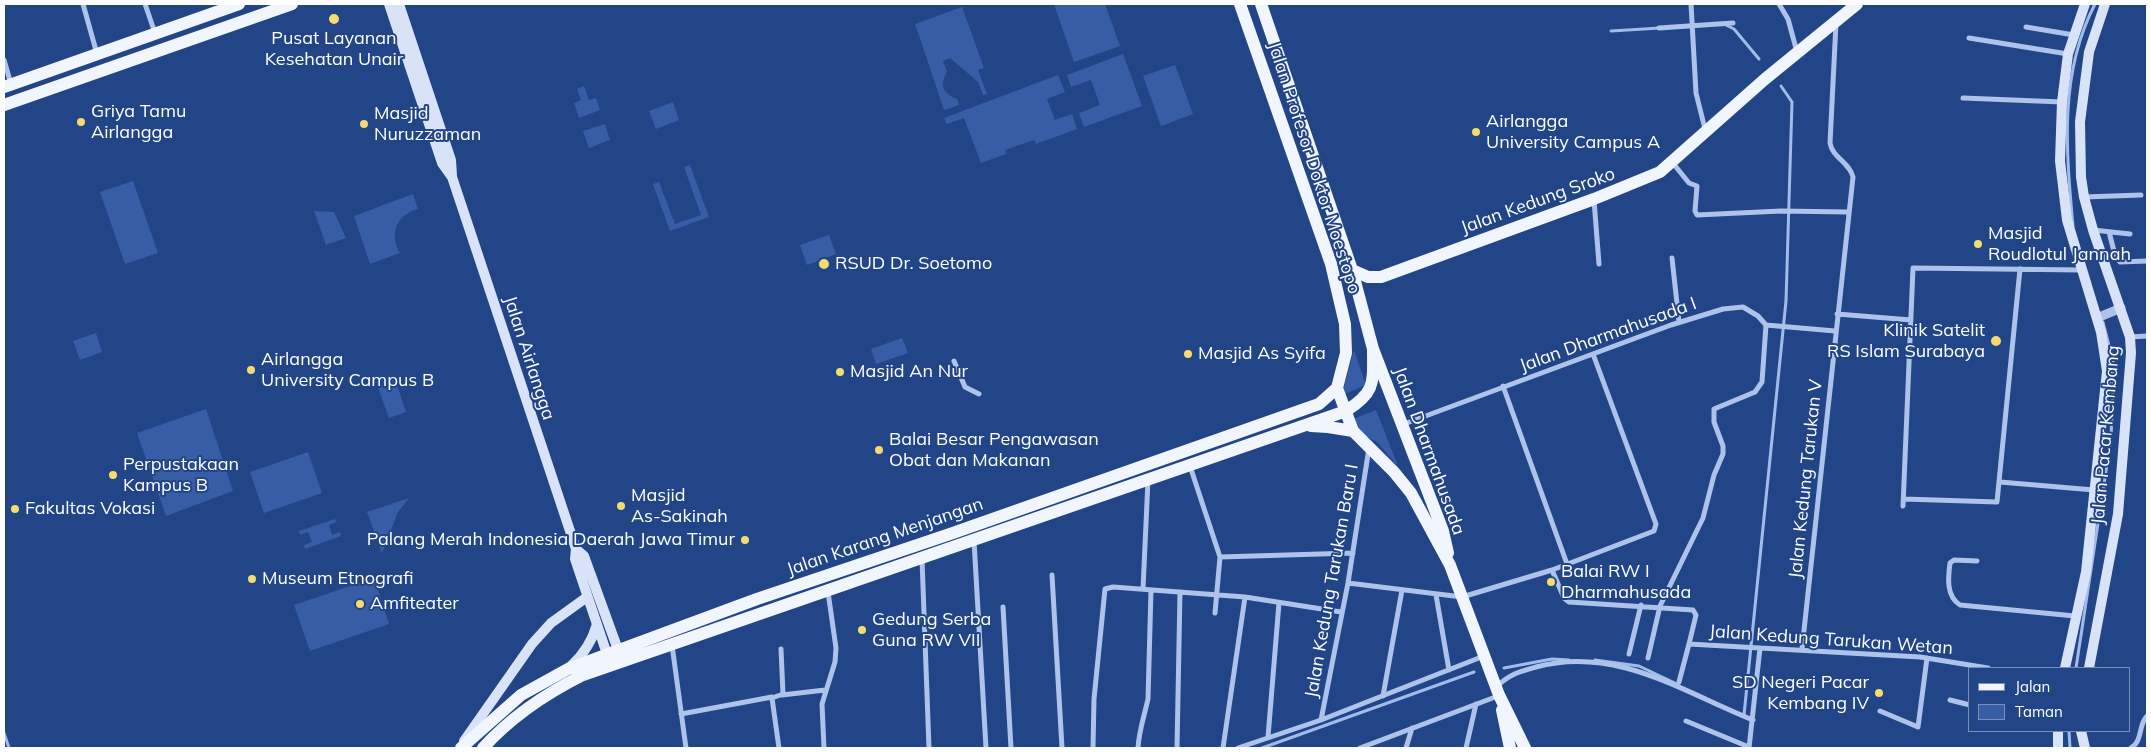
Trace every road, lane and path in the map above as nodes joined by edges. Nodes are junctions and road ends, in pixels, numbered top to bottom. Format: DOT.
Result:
graph roads {
  1 [pos="83,4"];
  2 [pos="145,4"];
  3 [pos="239,4"];
  4 [pos="292,4"];
  5 [pos="389,4"];
  6 [pos="399,4"];
  7 [pos="1240,4"];
  8 [pos="1261,4"];
  9 [pos="1691,4"];
  10 [pos="1779,4"];
  11 [pos="1857,4"];
  12 [pos="2085,4"];
  13 [pos="2105,4"];
  14 [pos="194,19"];
  15 [pos="1837,20"];
  16 [pos="1733,23"];
  17 [pos="2026,27"];
  18 [pos="1659,28"];
  19 [pos="1692,28"];
  20 [pos="155,34"];
  21 [pos="2074,35"];
  22 [pos="200,37"];
  23 [pos="1969,38"];
  24 [pos="1797,53"];
  25 [pos="2068,54"];
  26 [pos="98,55"];
  27 [pos="4,60"];
  28 [pos="8,86"];
  29 [pos="1963,98"];
  30 [pos="2062,102"];
  31 [pos="4,105"];
  32 [pos="1706,131"];
  33 [pos="1672,162"];
  34 [pos="452,177"];
  35 [pos="2141,195"];
  36 [pos="2084,197"];
  37 [pos="1594,199"];
  38 [pos="1848,212"];
  39 [pos="2093,230"];
  40 [pos="2109,232"];
  41 [pos="2130,234"];
  42 [pos="1672,258"];
  43 [pos="2147,261"];
  44 [pos="1599,264"];
  45 [pos="2020,269"];
  46 [pos="1352,270"];
  47 [pos="2082,270"];
  48 [pos="2120,308"];
  49 [pos="1837,314"];
  50 [pos="2098,317"];
  51 [pos="1911,320"];
  52 [pos="1679,322"];
  53 [pos="1766,325"];
  54 [pos="1835,331"];
  55 [pos="2147,336"];
  56 [pos="2130,337"];
  57 [pos="1373,349"];
  58 [pos="1594,354"];
  59 [pos="954,361"];
  60 [pos="1504,386"];
  61 [pos="1337,388"];
  62 [pos="979,394"];
  63 [pos="1346,411"];
  64 [pos="1401,425"];
  65 [pos="1302,426"];
  66 [pos="1353,431"];
  67 [pos="1369,448"];
  68 [pos="1190,465"];
  69 [pos="1148,480"];
  70 [pos="2000,482"];
  71 [pos="2094,490"];
  72 [pos="1904,499"];
  73 [pos="1903,506"];
  74 [pos="974,540"];
  75 [pos="576,549"];
  76 [pos="1353,553"];
  77 [pos="1220,557"];
  78 [pos="922,558"];
  79 [pos="1977,561"];
  80 [pos="884,563"];
  81 [pos="1568,564"];
  82 [pos="1450,565"];
  83 [pos="1552,570"];
  84 [pos="1052,575"];
  85 [pos="1348,584"];
  86 [pos="827,589"];
  87 [pos="1143,589"];
  88 [pos="1151,590"];
  89 [pos="1402,590"];
  90 [pos="1180,592"];
  91 [pos="1218,595"];
  92 [pos="1436,595"];
  93 [pos="587,597"];
  94 [pos="1245,597"];
  95 [pos="1462,597"];
  96 [pos="1278,603"];
  97 [pos="1641,605"];
  98 [pos="1660,606"];
  99 [pos="1003,608"];
  100 [pos="1340,612"];
  101 [pos="1215,613"];
  102 [pos="2074,616"];
  103 [pos="597,624"];
  104 [pos="672,644"];
  105 [pos="1689,644"];
  106 [pos="1759,648"];
  107 [pos="780,649"];
  108 [pos="1802,649"];
  109 [pos="1629,654"];
  110 [pos="1484,656"];
  111 [pos="615,658"];
  112 [pos="1648,658"];
  113 [pos="1927,658"];
  114 [pos="1982,667"];
  115 [pos="2065,667"];
  116 [pos="2089,667"];
  117 [pos="568,669"];
  118 [pos="1450,670"];
  119 [pos="1679,682"];
  120 [pos="825,690"];
  121 [pos="1497,692"];
  122 [pos="782,695"];
  123 [pos="1383,696"];
  124 [pos="772,697"];
  125 [pos="1950,700"];
  126 [pos="1476,704"];
  127 [pos="1968,704"];
  128 [pos="1880,711"];
  129 [pos="681,714"];
  130 [pos="2147,716"];
  131 [pos="1321,720"];
  132 [pos="1753,720"];
  133 [pos="1686,721"];
  134 [pos="1412,728"];
  135 [pos="2058,732"];
  136 [pos="2081,732"];
  137 [pos="1268,737"];
  138 [pos="460,748"];
  139 [pos="483,748"];
  140 [pos="686,748"];
  141 [pos="778,748"];
  142 [pos="824,748"];
  143 [pos="929,748"];
  144 [pos="986,748"];
  145 [pos="1011,748"];
  146 [pos="1062,748"];
  147 [pos="1093,748"];
  148 [pos="1138,748"];
  149 [pos="1177,748"];
  150 [pos="1224,748"];
  151 [pos="1238,748"];
  152 [pos="1360,748"];
  153 [pos="1406,748"];
  154 [pos="1466,748"];
  155 [pos="1510,748"];
  156 [pos="1525,748"];
  157 [pos="1749,748"];
  158 [pos="2058,748"];
  159 [pos="2085,748"];
  160 [pos="2131,748"];
  1 -- 26 [label="street"];
  2 -- 20 [label="street"];
  3 -- 14 [label="main road"];
  4 -- 22 [label="main road"];
  5 -- 34 [label="main road, Jalan Airlangga"];
  6 -- 34 [label="main road, Jalan Airlangga"];
  7 -- 61 [label="main road, Jalan Profesor Doktor Moestopo"];
  8 -- 46 [label="main road, Jalan Profesor Doktor Moestopo"];
  9 -- 19 [label="street"];
  10 -- 24 [label="street"];
  11 -- 15 [label="main road, Jalan Kedung Sroko"];
  12 -- 21 [label="main road"];
  13 -- 36 [label="main road, Jalan Pacar Kembang"];
  14 -- 20 [label="main road"];
  14 -- 22 [label="main road"];
  15 -- 24 [label="main road, Jalan Kedung Sroko"];
  15 -- 38 [label="street, Jalan Kedung Tarukan V"];
  16 -- 19 [label="street"];
  17 -- 21 [label="street"];
  18 -- 19 [label="street"];
  19 -- 32 [label="street"];
  20 -- 26 [label="main road"];
  21 -- 25 [label="main road"];
  22 -- 31 [label="main road"];
  23 -- 25 [label="street"];
  24 -- 32 [label="main road, Jalan Kedung Sroko"];
  25 -- 30 [label="main road"];
  26 -- 28 [label="main road"];
  27 -- 28 [label="street"];
  29 -- 30 [label="street"];
  30 -- 47 [label="main road"];
  32 -- 33 [label="main road, Jalan Kedung Sroko"];
  33 -- 37 [label="main road, Jalan Kedung Sroko"];
  33 -- 38 [label="street"];
  34 -- 75 [label="main road, Jalan Airlangga"];
  35 -- 36 [label="street"];
  36 -- 39 [label="main road, Jalan Pacar Kembang"];
  37 -- 44 [label="street"];
  37 -- 46 [label="main road, Jalan Kedung Sroko"];
  38 -- 49 [label="street, Jalan Kedung Tarukan V"];
  39 -- 40 [label="street"];
  39 -- 48 [label="main road, Jalan Pacar Kembang"];
  40 -- 41 [label="street"];
  40 -- 43 [label="street"];
  42 -- 52 [label="street"];
  45 -- 47 [label="street"];
  45 -- 51 [label="street"];
  45 -- 70 [label="street"];
  46 -- 57 [label="main road, Jalan Profesor Doktor Moestopo"];
  47 -- 50 [label="main road"];
  48 -- 50 [label="street"];
  48 -- 56 [label="main road, Jalan Pacar Kembang"];
  49 -- 51 [label="street"];
  49 -- 54 [label="street, Jalan Kedung Tarukan V"];
  50 -- 71 [label="main road"];
  51 -- 72 [label="street"];
  52 -- 53 [label="street, Jalan Dharmahusada I"];
  52 -- 58 [label="street, Jalan Dharmahusada I"];
  53 -- 54 [label="street"];
  53 -- 98 [label="street"];
  54 -- 108 [label="street, Jalan Kedung Tarukan V"];
  55 -- 56 [label="street"];
  56 -- 116 [label="main road, Jalan Pacar Kembang"];
  57 -- 63 [label="main road, Jalan Karang Menjangan"];
  57 -- 64 [label="main road, Jalan Dharmahusada"];
  58 -- 60 [label="street, Jalan Dharmahusada I"];
  58 -- 81 [label="street"];
  59 -- 62 [label="street"];
  60 -- 64 [label="street, Jalan Dharmahusada I"];
  60 -- 81 [label="street"];
  61 -- 63 [label="main road"];
  61 -- 80 [label="main road, Jalan Karang Menjangan"];
  63 -- 65 [label="main road, Jalan Karang Menjangan"];
  63 -- 66 [label="main road"];
  64 -- 82 [label="main road, Jalan Dharmahusada"];
  65 -- 66 [label="main road"];
  65 -- 68 [label="main road, Jalan Karang Menjangan"];
  66 -- 67 [label="main road, Jalan Dharmahusada"];
  67 -- 76 [label="street, Jalan Kedung Tarukan Baru I"];
  67 -- 82 [label="main road, Jalan Dharmahusada"];
  68 -- 69 [label="main road, Jalan Karang Menjangan"];
  68 -- 77 [label="street"];
  69 -- 74 [label="main road, Jalan Karang Menjangan"];
  69 -- 87 [label="street"];
  70 -- 71 [label="street"];
  70 -- 72 [label="street"];
  71 -- 102 [label="main road"];
  72 -- 73 [label="street"];
  74 -- 78 [label="main road, Jalan Karang Menjangan"];
  74 -- 144 [label="street"];
  75 -- 93 [label="main road, Jalan Airlangga"];
  75 -- 111 [label="main road, Jalan Airlangga"];
  76 -- 77 [label="street"];
  76 -- 85 [label="street, Jalan Kedung Tarukan Baru I"];
  77 -- 91 [label="street"];
  78 -- 80 [label="main road, Jalan Karang Menjangan"];
  78 -- 143 [label="street"];
  79 -- 102 [label="street"];
  80 -- 86 [label="main road, Jalan Karang Menjangan"];
  80 -- 111 [label="main road, Jalan Karang Menjangan"];
  81 -- 83 [label="street"];
  82 -- 95 [label="main road, Jalan Dharmahusada"];
  83 -- 95 [label="street"];
  83 -- 97 [label="street, Jalan Kedung Tarukan Wetan"];
  84 -- 146 [label="street"];
  85 -- 89 [label="street"];
  85 -- 100 [label="street, Jalan Kedung Tarukan Baru I"];
  86 -- 104 [label="main road, Jalan Karang Menjangan"];
  86 -- 120 [label="street"];
  87 -- 88 [label="street"];
  87 -- 147 [label="street"];
  88 -- 90 [label="street"];
  88 -- 148 [label="street"];
  89 -- 92 [label="street"];
  89 -- 123 [label="street"];
  90 -- 91 [label="street"];
  90 -- 149 [label="street"];
  91 -- 94 [label="street"];
  91 -- 101 [label="street"];
  92 -- 95 [label="street"];
  92 -- 118 [label="street"];
  93 -- 103 [label="main road, Jalan Airlangga"];
  93 -- 138 [label="main road, Jalan Karang Menjangan"];
  94 -- 96 [label="street"];
  94 -- 150 [label="street"];
  95 -- 110 [label="main road, Jalan Dharmahusada"];
  96 -- 100 [label="street"];
  96 -- 137 [label="street"];
  97 -- 98 [label="street, Jalan Kedung Tarukan Wetan"];
  97 -- 109 [label="street"];
  98 -- 105 [label="street, Jalan Kedung Tarukan Wetan"];
  98 -- 112 [label="street"];
  99 -- 145 [label="street"];
  100 -- 131 [label="street, Jalan Kedung Tarukan Baru I"];
  102 -- 115 [label="main road"];
  103 -- 111 [label="main road, Jalan Airlangga"];
  103 -- 117 [label="main road"];
  104 -- 111 [label="main road, Jalan Karang Menjangan"];
  104 -- 129 [label="street"];
  105 -- 106 [label="street, Jalan Kedung Tarukan Wetan"];
  105 -- 119 [label="street"];
  106 -- 108 [label="street, Jalan Kedung Tarukan Wetan"];
  106 -- 132 [label="street"];
  107 -- 122 [label="street"];
  108 -- 113 [label="street, Jalan Kedung Tarukan Wetan"];
  110 -- 118 [label="street"];
  110 -- 121 [label="main road, Jalan Dharmahusada"];
  111 -- 117 [label="main road, Jalan Karang Menjangan"];
  111 -- 139 [label="main road, Jalan Karang Menjangan"];
  113 -- 114 [label="street, Jalan Kedung Tarukan Wetan"];
  113 -- 128 [label="street"];
  117 -- 138 [label="main road, Jalan Karang Menjangan"];
  118 -- 123 [label="street"];
  120 -- 122 [label="street"];
  120 -- 142 [label="street"];
  121 -- 126 [label="street"];
  121 -- 132 [label="street"];
  121 -- 155 [label="main road, Jalan Dharmahusada"];
  121 -- 156 [label="main road, Jalan Dharmahusada"];
  122 -- 124 [label="street"];
  123 -- 131 [label="street"];
  124 -- 129 [label="street"];
  124 -- 141 [label="street"];
  125 -- 127 [label="street"];
  126 -- 134 [label="street"];
  126 -- 154 [label="street"];
  129 -- 140 [label="street"];
  130 -- 160 [label="street"];
  131 -- 137 [label="street"];
  132 -- 157 [label="street"];
  133 -- 157 [label="street"];
  134 -- 152 [label="street"];
  134 -- 153 [label="street"];
  135 -- 158 [label="main road"];
  136 -- 159 [label="main road"];
  137 -- 151 [label="street"];
}
